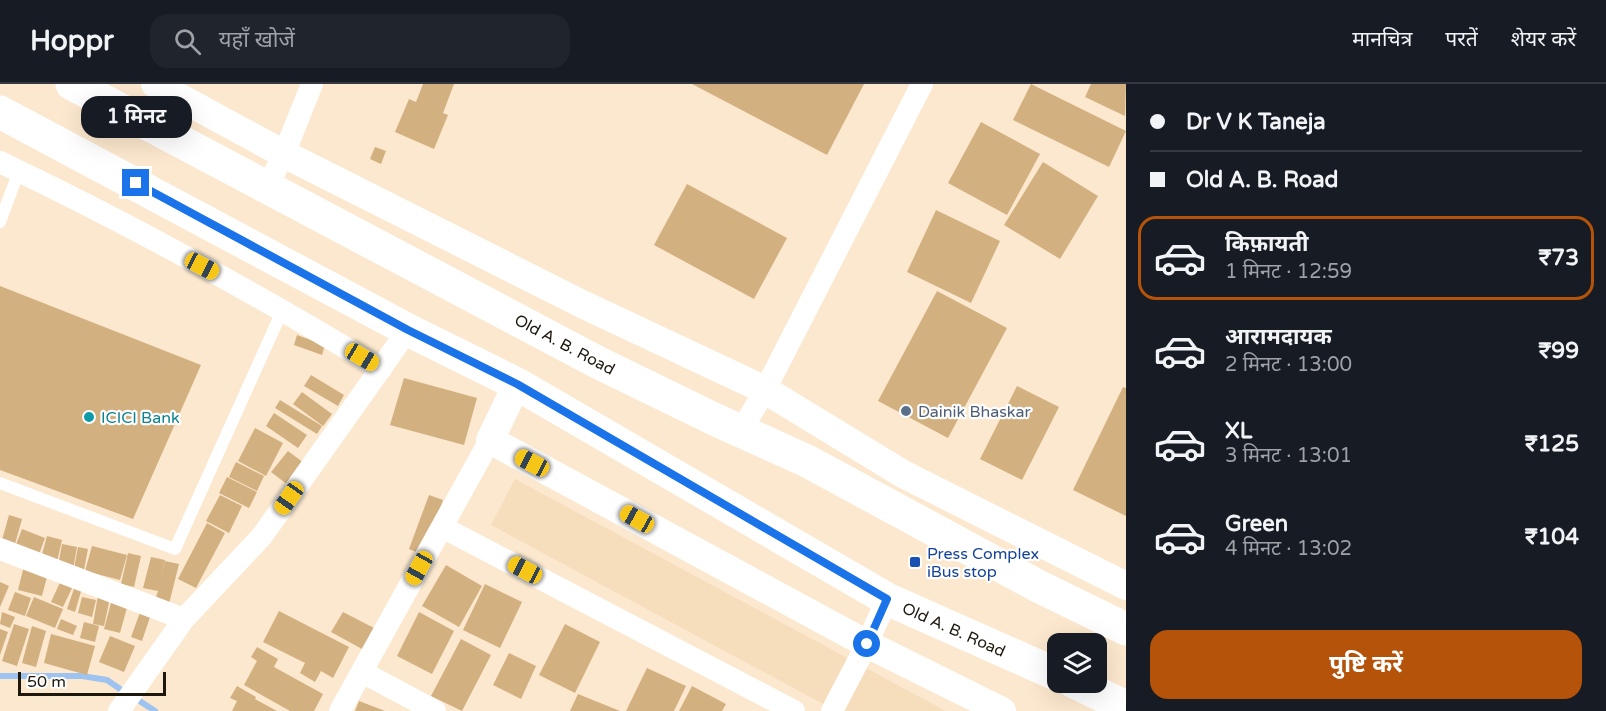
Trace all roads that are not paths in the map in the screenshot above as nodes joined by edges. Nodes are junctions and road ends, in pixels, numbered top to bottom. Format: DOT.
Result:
graph roads {
  1 [pos="72,84"];
  2 [pos="155,84"];
  3 [pos="312,84"];
  4 [pos="922,84"];
  5 [pos="0,112"];
  6 [pos="284,154"];
  7 [pos="10,166"];
  8 [pos="267,188"];
  9 [pos="0,222"];
  10 [pos="284,309"];
  11 [pos="408,330"];
  12 [pos="381,369"];
  13 [pos="517,384"];
  14 [pos="765,390"];
  15 [pos="741,431"];
  16 [pos="490,440"];
  17 [pos="0,483"];
  18 [pos="442,527"];
  19 [pos="0,549"];
  20 [pos="1126,586"];
  21 [pos="887,599"];
  22 [pos="184,619"];
  23 [pos="1126,629"];
  24 [pos="867,644"];
  25 [pos="1047,670"];
  26 [pos="362,672"];
  27 [pos="1097,693"];
  28 [pos="1126,707"];
  29 [pos="119,711"];
  30 [pos="340,711"];
  31 [pos="435,711"];
  32 [pos="794,711"];
  33 [pos="832,711"];
  34 [pos="1002,711"];
  1 -- 8 [label="main road, Old A. B. Road"];
  2 -- 6 [label="street"];
  3 -- 6 [label="street"];
  4 -- 14 [label="street"];
  5 -- 11 [label="main road, Old A. B. Road"];
  6 -- 8 [label="street"];
  6 -- 14 [label="street"];
  7 -- 9 [label="lane"];
  7 -- 10 [label="street"];
  8 -- 15 [label="main road, Old A. B. Road"];
  10 -- 12 [label="street"];
  10 -- 17 [label="lane"];
  11 -- 12 [label="street"];
  11 -- 13 [label="main road, Old A. B. Road"];
  12 -- 22 [label="street"];
  13 -- 16 [label="street"];
  13 -- 21 [label="main road, Old A. B. Road"];
  14 -- 15 [label="street"];
  14 -- 20 [label="street"];
  15 -- 23 [label="main road, Old A. B. Road"];
  16 -- 18 [label="street"];
  16 -- 24 [label="street"];
  18 -- 26 [label="street"];
  18 -- 32 [label="street"];
  19 -- 22 [label="street"];
  21 -- 24 [label="street"];
  21 -- 25 [label="main road, Old A. B. Road"];
  22 -- 29 [label="street"];
  24 -- 33 [label="street"];
  24 -- 34 [label="street"];
  26 -- 30 [label="street"];
  26 -- 31 [label="street"];
  27 -- 28 [label="main road"];
}
